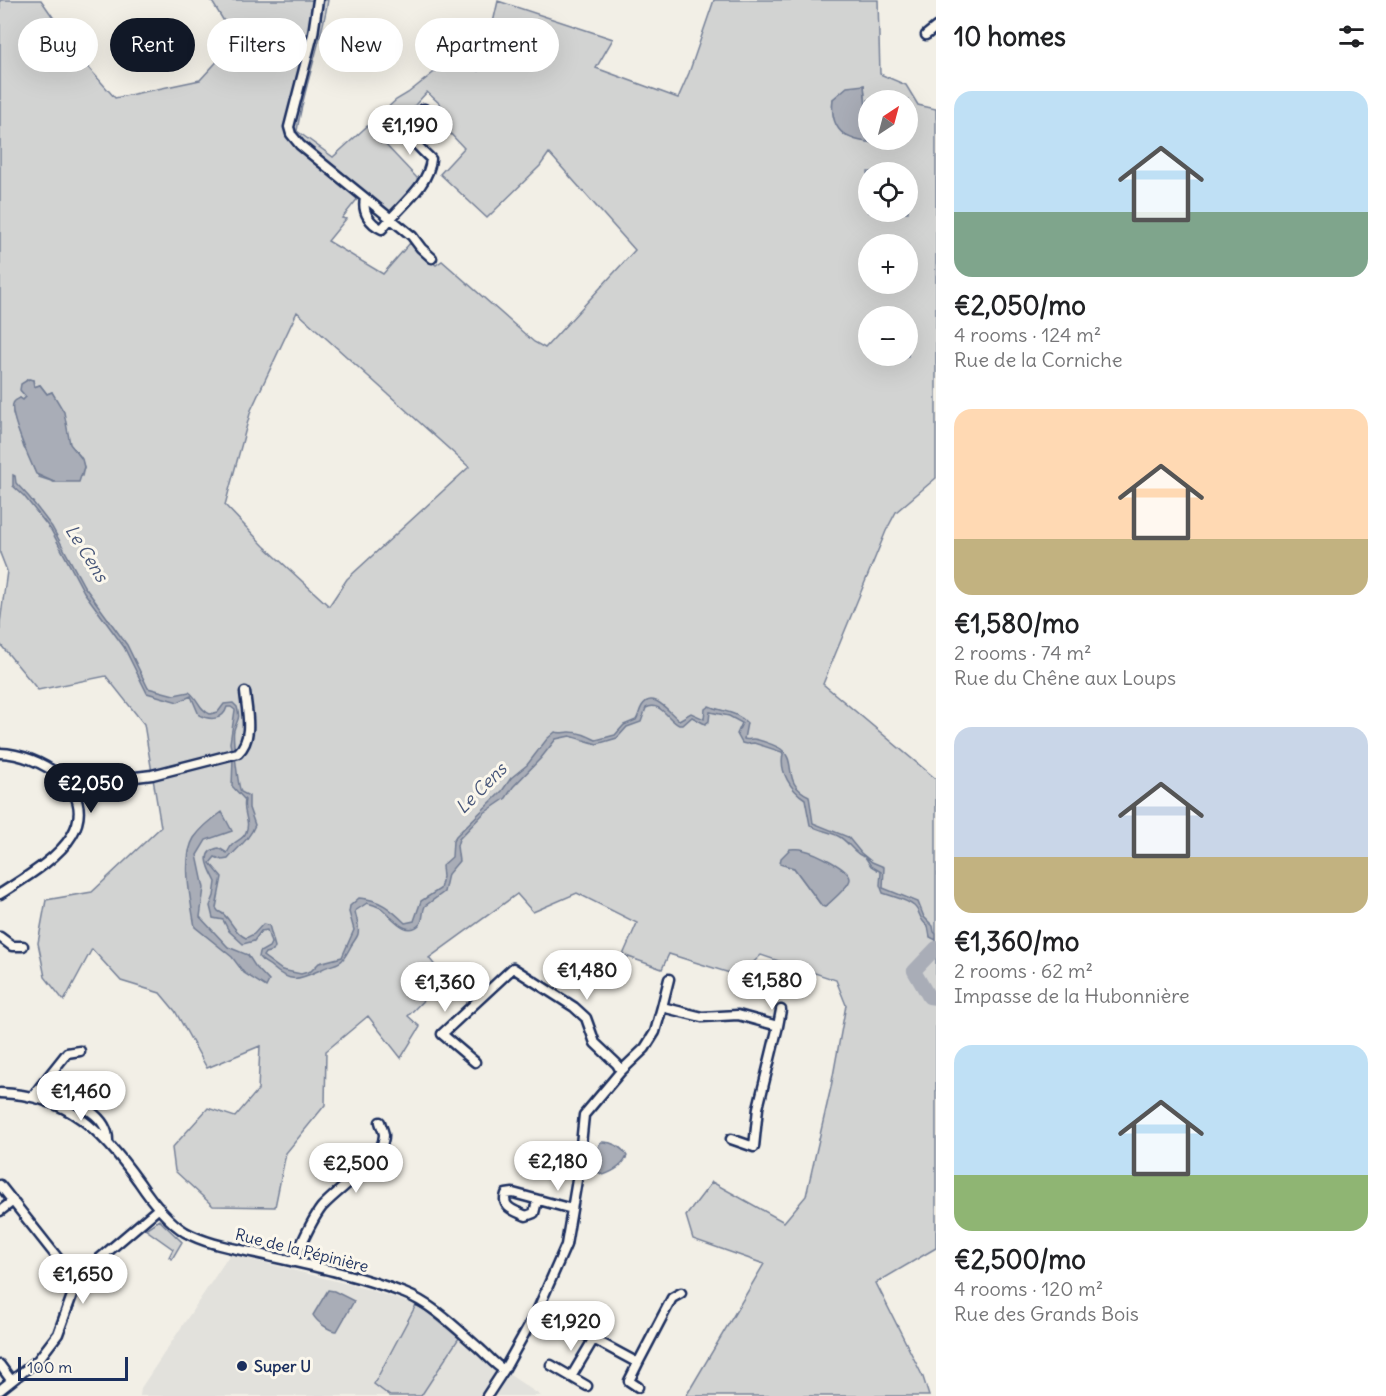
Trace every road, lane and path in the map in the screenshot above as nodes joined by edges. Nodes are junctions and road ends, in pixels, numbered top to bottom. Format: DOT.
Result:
graph roads {
  1 [pos="318,0"];
  2 [pos="936,27"];
  3 [pos="926,35"];
  4 [pos="424,109"];
  5 [pos="364,199"];
  6 [pos="389,219"];
  7 [pos="432,258"];
  8 [pos="245,692"];
  9 [pos="0,753"];
  10 [pos="111,780"];
  11 [pos="68,784"];
  12 [pos="94,785"];
  13 [pos="0,894"];
  14 [pos="0,937"];
  15 [pos="22,946"];
  16 [pos="669,979"];
  17 [pos="662,1007"];
  18 [pos="781,1010"];
  19 [pos="778,1026"];
  20 [pos="80,1051"];
  21 [pos="475,1062"];
  22 [pos="621,1071"];
  23 [pos="0,1093"];
  24 [pos="32,1097"];
  25 [pos="380,1122"];
  26 [pos="731,1139"];
  27 [pos="0,1185"];
  28 [pos="13,1201"];
  29 [pos="537,1201"];
  30 [pos="159,1208"];
  31 [pos="572,1209"];
  32 [pos="0,1210"];
  33 [pos="293,1262"];
  34 [pos="79,1276"];
  35 [pos="681,1293"];
  36 [pos="538,1309"];
  37 [pos="593,1340"];
  38 [pos="638,1363"];
  39 [pos="0,1365"];
  40 [pos="551,1365"];
  41 [pos="504,1370"];
  42 [pos="571,1377"];
  43 [pos="12,1380"];
  44 [pos="587,1386"];
  45 [pos="638,1387"];
  46 [pos="0,1390"];
  47 [pos="487,1396"];
  1 -- 5 [label="street"];
  2 -- 3 [label="street"];
  4 -- 6 [label="street"];
  5 -- 6 [label="street"];
  5 -- 6 [label="street"];
  6 -- 7 [label="street"];
  8 -- 10 [label="street"];
  9 -- 11 [label="street"];
  11 -- 12 [label="street"];
  11 -- 13 [label="street"];
  14 -- 15 [label="street"];
  16 -- 17 [label="street"];
  17 -- 19 [label="street"];
  17 -- 22 [label="street"];
  18 -- 19 [label="street"];
  19 -- 26 [label="street"];
  20 -- 24 [label="street"];
  21 -- 22 [label="street"];
  22 -- 31 [label="street"];
  23 -- 24 [label="street, Rue de la Pépinière"];
  24 -- 30 [label="street, Rue de la Pépinière"];
  25 -- 33 [label="street"];
  27 -- 28 [label="street"];
  28 -- 32 [label="street"];
  28 -- 34 [label="street"];
  29 -- 31 [label="street"];
  30 -- 33 [label="street, Rue de la Pépinière"];
  30 -- 34 [label="street"];
  31 -- 36 [label="street"];
  33 -- 41 [label="street, Rue de la Pépinière"];
  34 -- 43 [label="street"];
  35 -- 38 [label="street"];
  36 -- 37 [label="street"];
  36 -- 41 [label="street"];
  37 -- 38 [label="street"];
  37 -- 42 [label="street"];
  38 -- 45 [label="street"];
  39 -- 43 [label="street"];
  40 -- 42 [label="street"];
  41 -- 47 [label="street"];
  42 -- 44 [label="street"];
  43 -- 46 [label="street"];
}
